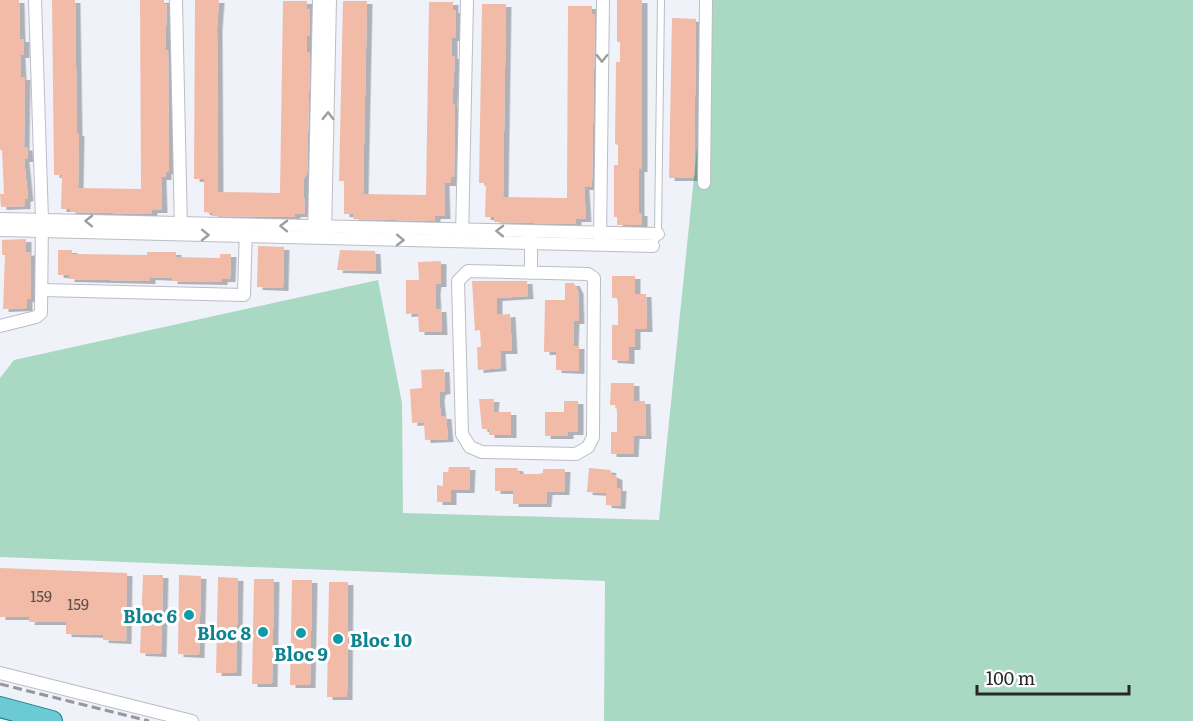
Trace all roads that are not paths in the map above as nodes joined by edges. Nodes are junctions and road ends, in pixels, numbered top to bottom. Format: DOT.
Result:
graph roads {
  1 [pos="35,0"];
  2 [pos="176,0"];
  3 [pos="319,0"];
  4 [pos="330,0"];
  5 [pos="467,0"];
  6 [pos="603,0"];
  7 [pos="661,0"];
  8 [pos="706,0"];
  9 [pos="704,183"];
  10 [pos="0,219"];
  11 [pos="42,226"];
  12 [pos="181,229"];
  13 [pos="246,230"];
  14 [pos="0,231"];
  15 [pos="320,232"];
  16 [pos="462,236"];
  17 [pos="531,237"];
  18 [pos="600,239"];
  19 [pos="656,240"];
  20 [pos="531,273"];
  21 [pos="42,290"];
  22 [pos="0,326"];
  23 [pos="0,673"];
  24 [pos="0,707"];
  25 [pos="52,721"];
  26 [pos="192,721"];
  1 -- 11 [label="street"];
  2 -- 12 [label="street"];
  3 -- 15 [label="street"];
  15 -- 4 [label="street, one-way"];
  5 -- 16 [label="street"];
  6 -- 18 [label="street, one-way"];
  7 -- 19 [label="lane"];
  8 -- 9 [label="street"];
  10 -- 11 [label="street"];
  11 -- 12 [label="street"];
  11 -- 14 [label="street"];
  11 -- 21 [label="street"];
  12 -- 13 [label="street"];
  13 -- 15 [label="street"];
  13 -- 21 [label="street"];
  15 -- 16 [label="street"];
  16 -- 17 [label="street"];
  17 -- 18 [label="street"];
  17 -- 20 [label="street"];
  18 -- 19 [label="street"];
  20 -- 20 [label="street"];
  21 -- 22 [label="street"];
  23 -- 26 [label="street"];
  24 -- 25 [label="main road"];
}
